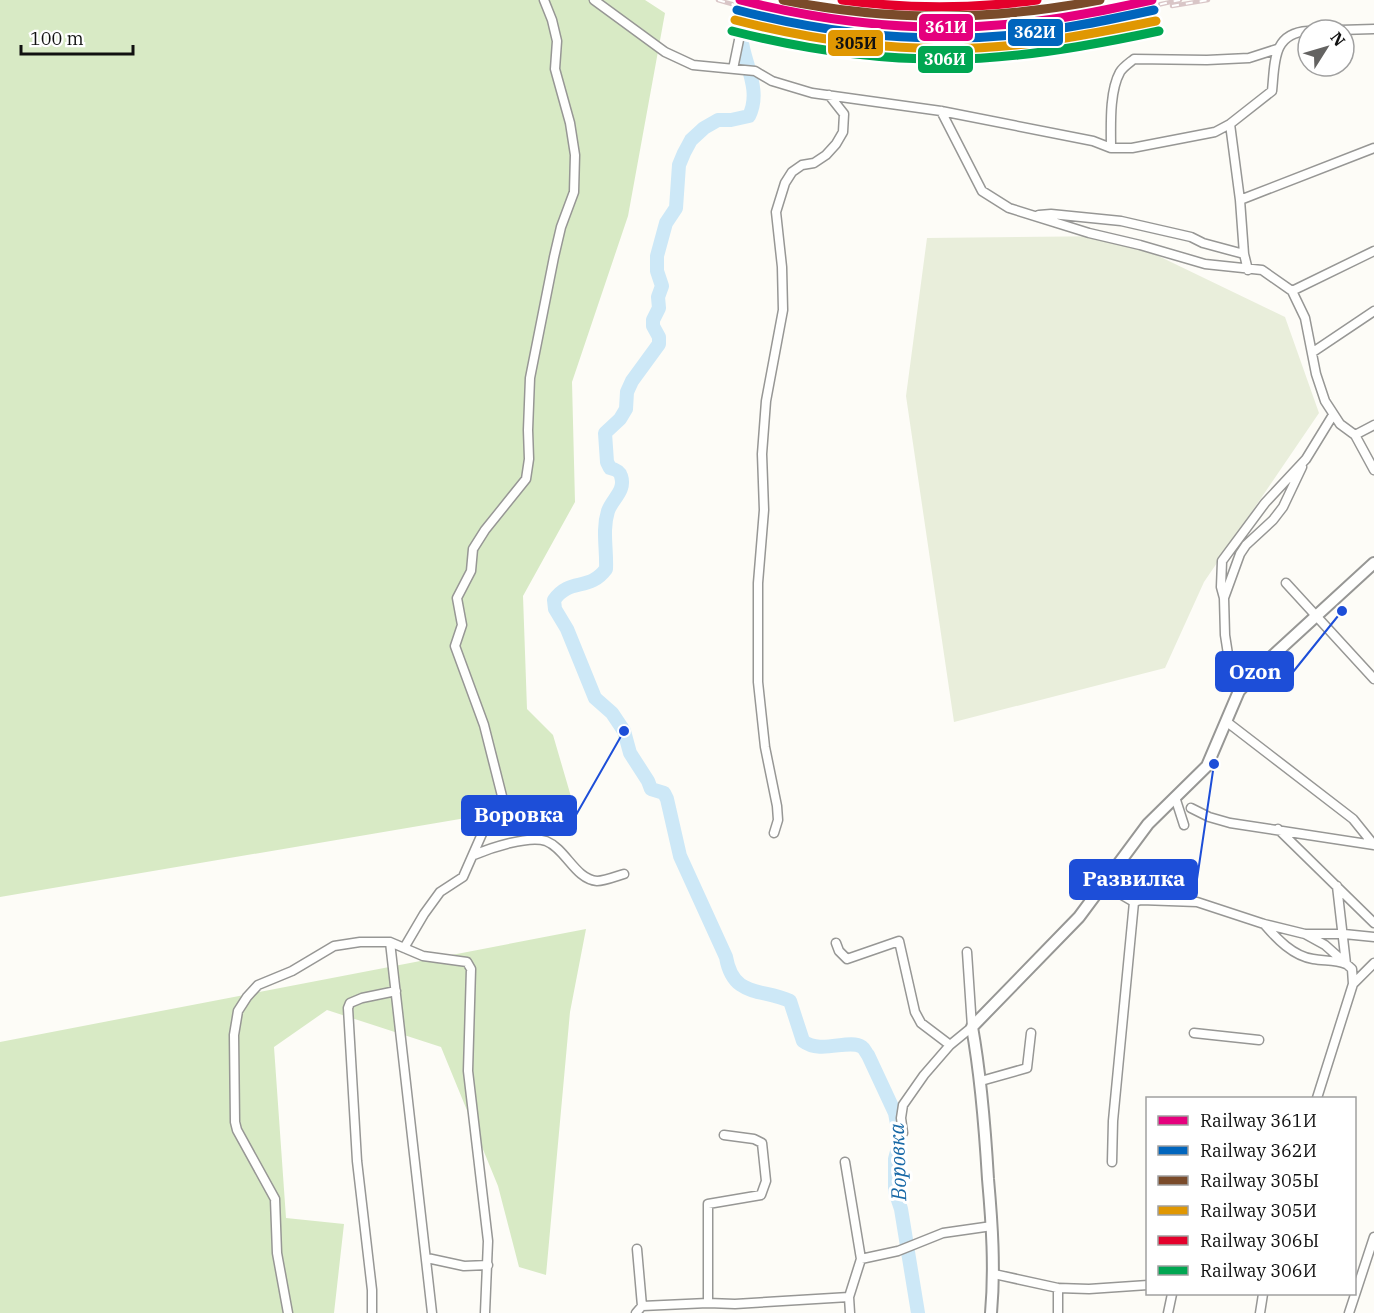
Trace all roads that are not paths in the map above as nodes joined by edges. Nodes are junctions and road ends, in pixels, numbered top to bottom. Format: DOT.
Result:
graph roads {
  1 [pos="544,0"];
  2 [pos="594,0"];
  3 [pos="1374,28"];
  4 [pos="1356,29"];
  5 [pos="1296,35"];
  6 [pos="740,36"];
  7 [pos="1277,49"];
  8 [pos="733,69"];
  9 [pos="829,95"];
  10 [pos="941,111"];
  11 [pos="1230,124"];
  12 [pos="1111,148"];
  13 [pos="1374,148"];
  14 [pos="1240,200"];
  15 [pos="1033,215"];
  16 [pos="1374,251"];
  17 [pos="1244,254"];
  18 [pos="1248,270"];
  19 [pos="1292,291"];
  20 [pos="1374,311"];
  21 [pos="1313,352"];
  22 [pos="1333,415"];
  23 [pos="1374,425"];
  24 [pos="1355,435"];
  25 [pos="1306,459"];
  26 [pos="1374,470"];
  27 [pos="1254,518"];
  28 [pos="1246,545"];
  29 [pos="1374,563"];
  30 [pos="1286,583"];
  31 [pos="1224,598"];
  32 [pos="1318,616"];
  33 [pos="1374,679"];
  34 [pos="1239,691"];
  35 [pos="1227,722"];
  36 [pos="1175,797"];
  37 [pos="1191,808"];
  38 [pos="1184,825"];
  39 [pos="1278,829"];
  40 [pos="774,833"];
  41 [pos="1374,845"];
  42 [pos="474,855"];
  43 [pos="624,874"];
  44 [pos="1103,884"];
  45 [pos="1337,886"];
  46 [pos="1134,902"];
  47 [pos="1374,923"];
  48 [pos="1264,924"];
  49 [pos="1305,934"];
  50 [pos="1344,934"];
  51 [pos="1374,937"];
  52 [pos="390,942"];
  53 [pos="836,943"];
  54 [pos="404,948"];
  55 [pos="967,952"];
  56 [pos="1374,963"];
  57 [pos="1346,964"];
  58 [pos="1353,984"];
  59 [pos="396,992"];
  60 [pos="972,1027"];
  61 [pos="1031,1033"];
  62 [pos="1194,1033"];
  63 [pos="1259,1040"];
  64 [pos="950,1045"];
  65 [pos="981,1081"];
  66 [pos="1317,1097"];
  67 [pos="903,1133"];
  68 [pos="724,1135"];
  69 [pos="845,1162"];
  70 [pos="1112,1162"];
  71 [pos="992,1226"];
  72 [pos="1374,1238"];
  73 [pos="637,1249"];
  74 [pos="427,1258"];
  75 [pos="861,1259"];
  76 [pos="488,1265"];
  77 [pos="994,1274"];
  78 [pos="1146,1285"];
  79 [pos="1058,1288"];
  80 [pos="1356,1292"];
  81 [pos="1172,1295"];
  82 [pos="1263,1295"];
  83 [pos="1355,1295"];
  84 [pos="849,1297"];
  85 [pos="708,1303"];
  86 [pos="639,1309"];
  87 [pos="288,1313"];
  88 [pos="372,1313"];
  89 [pos="432,1313"];
  90 [pos="485,1313"];
  91 [pos="850,1313"];
  92 [pos="991,1313"];
  93 [pos="1058,1313"];
  94 [pos="1168,1313"];
  95 [pos="1260,1313"];
  96 [pos="1349,1313"];
  1 -- 42 [label="street"];
  2 -- 8 [label="street"];
  3 -- 4 [label="street"];
  5 -- 7 [label="street"];
  6 -- 8 [label="street"];
  7 -- 11 [label="street"];
  7 -- 12 [label="street"];
  8 -- 9 [label="street"];
  9 -- 10 [label="street"];
  9 -- 40 [label="street"];
  10 -- 12 [label="street"];
  10 -- 15 [label="street"];
  11 -- 12 [label="street"];
  11 -- 14 [label="street"];
  13 -- 14 [label="street"];
  14 -- 17 [label="street"];
  15 -- 17 [label="street"];
  15 -- 18 [label="street"];
  16 -- 19 [label="street"];
  17 -- 18 [label="street"];
  18 -- 19 [label="street"];
  19 -- 21 [label="street"];
  20 -- 21 [label="street"];
  21 -- 22 [label="street"];
  22 -- 24 [label="street"];
  22 -- 25 [label="street"];
  23 -- 24 [label="street"];
  24 -- 26 [label="street"];
  25 -- 27 [label="street"];
  25 -- 28 [label="street"];
  27 -- 28 [label="street"];
  27 -- 31 [label="street"];
  28 -- 31 [label="street"];
  29 -- 32 [label="street"];
  30 -- 32 [label="street"];
  31 -- 34 [label="street"];
  32 -- 33 [label="street"];
  32 -- 34 [label="street"];
  34 -- 35 [label="street"];
  35 -- 36 [label="street"];
  35 -- 41 [label="street"];
  36 -- 38 [label="street"];
  36 -- 44 [label="street"];
  37 -- 39 [label="street"];
  39 -- 41 [label="street"];
  39 -- 45 [label="street"];
  42 -- 43 [label="street"];
  42 -- 54 [label="street"];
  44 -- 46 [label="street"];
  44 -- 60 [label="street"];
  45 -- 47 [label="street"];
  45 -- 50 [label="street"];
  46 -- 48 [label="street"];
  46 -- 70 [label="street"];
  48 -- 49 [label="street"];
  48 -- 57 [label="street"];
  49 -- 50 [label="street"];
  49 -- 57 [label="street"];
  50 -- 51 [label="street"];
  50 -- 57 [label="street"];
  52 -- 54 [label="street"];
  52 -- 59 [label="street"];
  52 -- 87 [label="street"];
  53 -- 64 [label="street"];
  54 -- 76 [label="street"];
  55 -- 60 [label="street"];
  56 -- 58 [label="street"];
  57 -- 58 [label="street"];
  58 -- 66 [label="street"];
  59 -- 74 [label="street"];
  59 -- 88 [label="street"];
  60 -- 64 [label="street"];
  60 -- 65 [label="street"];
  61 -- 65 [label="street"];
  62 -- 63 [label="street"];
  64 -- 67 [label="street"];
  65 -- 71 [label="street"];
  68 -- 85 [label="street"];
  69 -- 75 [label="street"];
  71 -- 75 [label="street"];
  71 -- 77 [label="street"];
  72 -- 80 [label="street"];
  73 -- 86 [label="street"];
  74 -- 76 [label="street"];
  74 -- 89 [label="street"];
  75 -- 84 [label="street"];
  76 -- 90 [label="street"];
  77 -- 79 [label="street"];
  77 -- 92 [label="street"];
  78 -- 79 [label="street"];
  79 -- 93 [label="street"];
  81 -- 94 [label="street"];
  82 -- 95 [label="street"];
  83 -- 96 [label="street"];
  84 -- 85 [label="street"];
  84 -- 91 [label="street"];
  85 -- 86 [label="street"];
}
